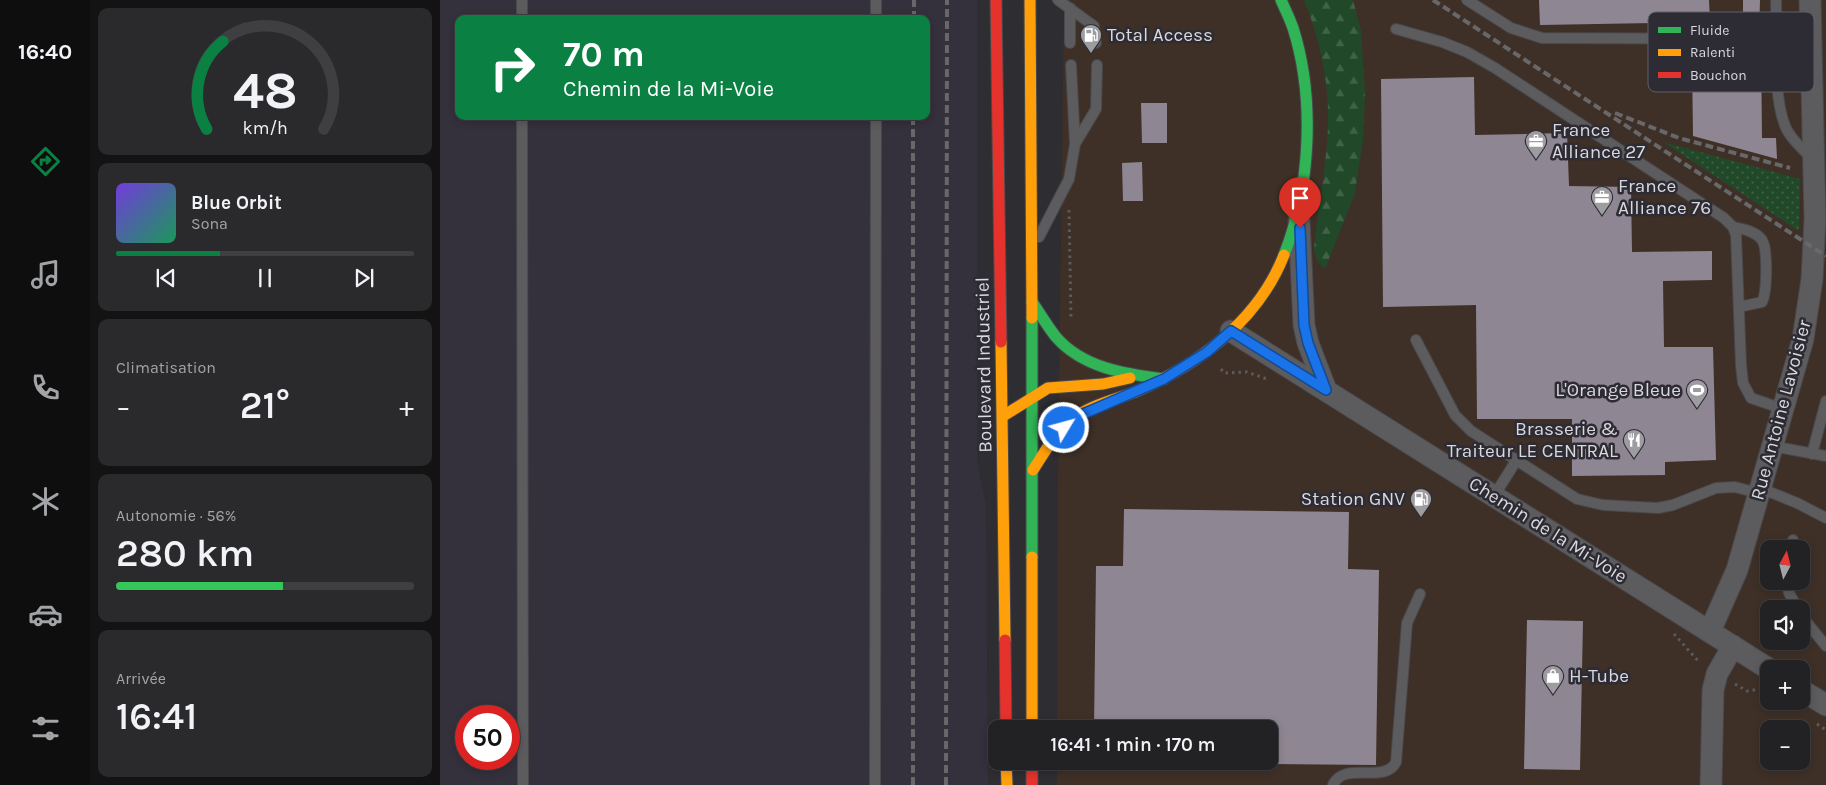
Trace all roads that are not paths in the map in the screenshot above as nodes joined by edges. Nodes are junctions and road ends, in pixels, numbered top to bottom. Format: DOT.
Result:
graph roads {
  1 [pos="522,0"];
  2 [pos="876,0"];
  3 [pos="996,0"];
  4 [pos="1030,0"];
  5 [pos="1058,0"];
  6 [pos="1281,0"];
  7 [pos="1468,0"];
  8 [pos="1070,8"];
  9 [pos="522,15"];
  10 [pos="876,15"];
  11 [pos="1396,29"];
  12 [pos="1648,38"];
  13 [pos="1096,42"];
  14 [pos="1070,43"];
  15 [pos="1071,65"];
  16 [pos="1097,65"];
  17 [pos="1778,92"];
  18 [pos="1812,92"];
  19 [pos="522,120"];
  20 [pos="876,120"];
  21 [pos="1075,144"];
  22 [pos="1813,160"];
  23 [pos="1298,212"];
  24 [pos="1820,220"];
  25 [pos="1733,228"];
  26 [pos="1031,254"];
  27 [pos="1032,302"];
  28 [pos="1738,307"];
  29 [pos="1231,331"];
  30 [pos="1416,340"];
  31 [pos="1139,376"];
  32 [pos="1164,379"];
  33 [pos="1002,380"];
  34 [pos="1326,390"];
  35 [pos="1031,399"];
  36 [pos="1826,400"];
  37 [pos="1044,406"];
  38 [pos="1784,409"];
  39 [pos="1058,413"];
  40 [pos="1003,416"];
  41 [pos="1074,418"];
  42 [pos="1772,446"];
  43 [pos="1812,454"];
  44 [pos="1826,456"];
  45 [pos="1516,461"];
  46 [pos="1033,470"];
  47 [pos="1759,491"];
  48 [pos="1494,496"];
  49 [pos="1826,518"];
  50 [pos="1420,594"];
  51 [pos="1810,626"];
  52 [pos="1707,630"];
  53 [pos="1733,646"];
  54 [pos="1826,646"];
  55 [pos="1760,663"];
  56 [pos="1810,695"];
  57 [pos="1826,705"];
  58 [pos="1006,720"];
  59 [pos="1032,720"];
  60 [pos="1006,770"];
  61 [pos="1032,770"];
  62 [pos="523,785"];
  63 [pos="875,785"];
  64 [pos="1006,785"];
  65 [pos="1032,785"];
  66 [pos="1333,785"];
  67 [pos="1711,785"];
  1 -- 9 [label="lane"];
  2 -- 10 [label="lane"];
  3 -- 33 [label="main road, Boulevard Industriel"];
  4 -- 26 [label="main road"];
  5 -- 8 [label="lane"];
  6 -- 23 [label="main road"];
  7 -- 12 [label="lane"];
  8 -- 13 [label="lane"];
  8 -- 14 [label="lane"];
  11 -- 25 [label="lane"];
  15 -- 21 [label="lane"];
  16 -- 21 [label="lane"];
  17 -- 22 [label="lane"];
  18 -- 22 [label="street, Rue Antoine Lavoisier"];
  19 -- 62 [label="lane"];
  20 -- 63 [label="lane"];
  21 -- 26 [label="lane"];
  22 -- 24 [label="street, Rue Antoine Lavoisier"];
  23 -- 29 [label="main road"];
  23 -- 34 [label="street"];
  24 -- 38 [label="street, Rue Antoine Lavoisier"];
  25 -- 28 [label="lane"];
  25 -- 28 [label="lane"];
  26 -- 27 [label="main road"];
  27 -- 31 [label="main road"];
  27 -- 35 [label="main road"];
  28 -- 38 [label="lane"];
  29 -- 32 [label="main road"];
  29 -- 34 [label="street, Chemin de la Mi-Voie"];
  30 -- 45 [label="lane"];
  31 -- 32 [label="main road"];
  31 -- 35 [label="main road"];
  32 -- 41 [label="main road"];
  33 -- 35 [label="main road"];
  33 -- 40 [label="main road, Boulevard Industriel"];
  34 -- 48 [label="street, Chemin de la Mi-Voie"];
  35 -- 37 [label="main road"];
  35 -- 40 [label="main road"];
  35 -- 46 [label="main road"];
  36 -- 43 [label="lane"];
  38 -- 42 [label="street, Rue Antoine Lavoisier"];
  39 -- 41 [label="main road"];
  40 -- 58 [label="main road, Boulevard Industriel"];
  41 -- 46 [label="main road"];
  42 -- 43 [label="lane"];
  42 -- 47 [label="street, Rue Antoine Lavoisier"];
  43 -- 44 [label="lane"];
  45 -- 47 [label="lane"];
  45 -- 48 [label="lane"];
  46 -- 59 [label="main road"];
  47 -- 49 [label="lane"];
  47 -- 52 [label="street, Rue Antoine Lavoisier"];
  48 -- 52 [label="street, Chemin de la Mi-Voie"];
  50 -- 66 [label="lane"];
  51 -- 54 [label="lane"];
  52 -- 53 [label="street, Chemin de la Mi-Voie"];
  53 -- 55 [label="street, Chemin de la Mi-Voie"];
  53 -- 67 [label="street"];
  56 -- 57 [label="street"];
  60 -- 64 [label="main road"];
  61 -- 65 [label="main road"];
}
